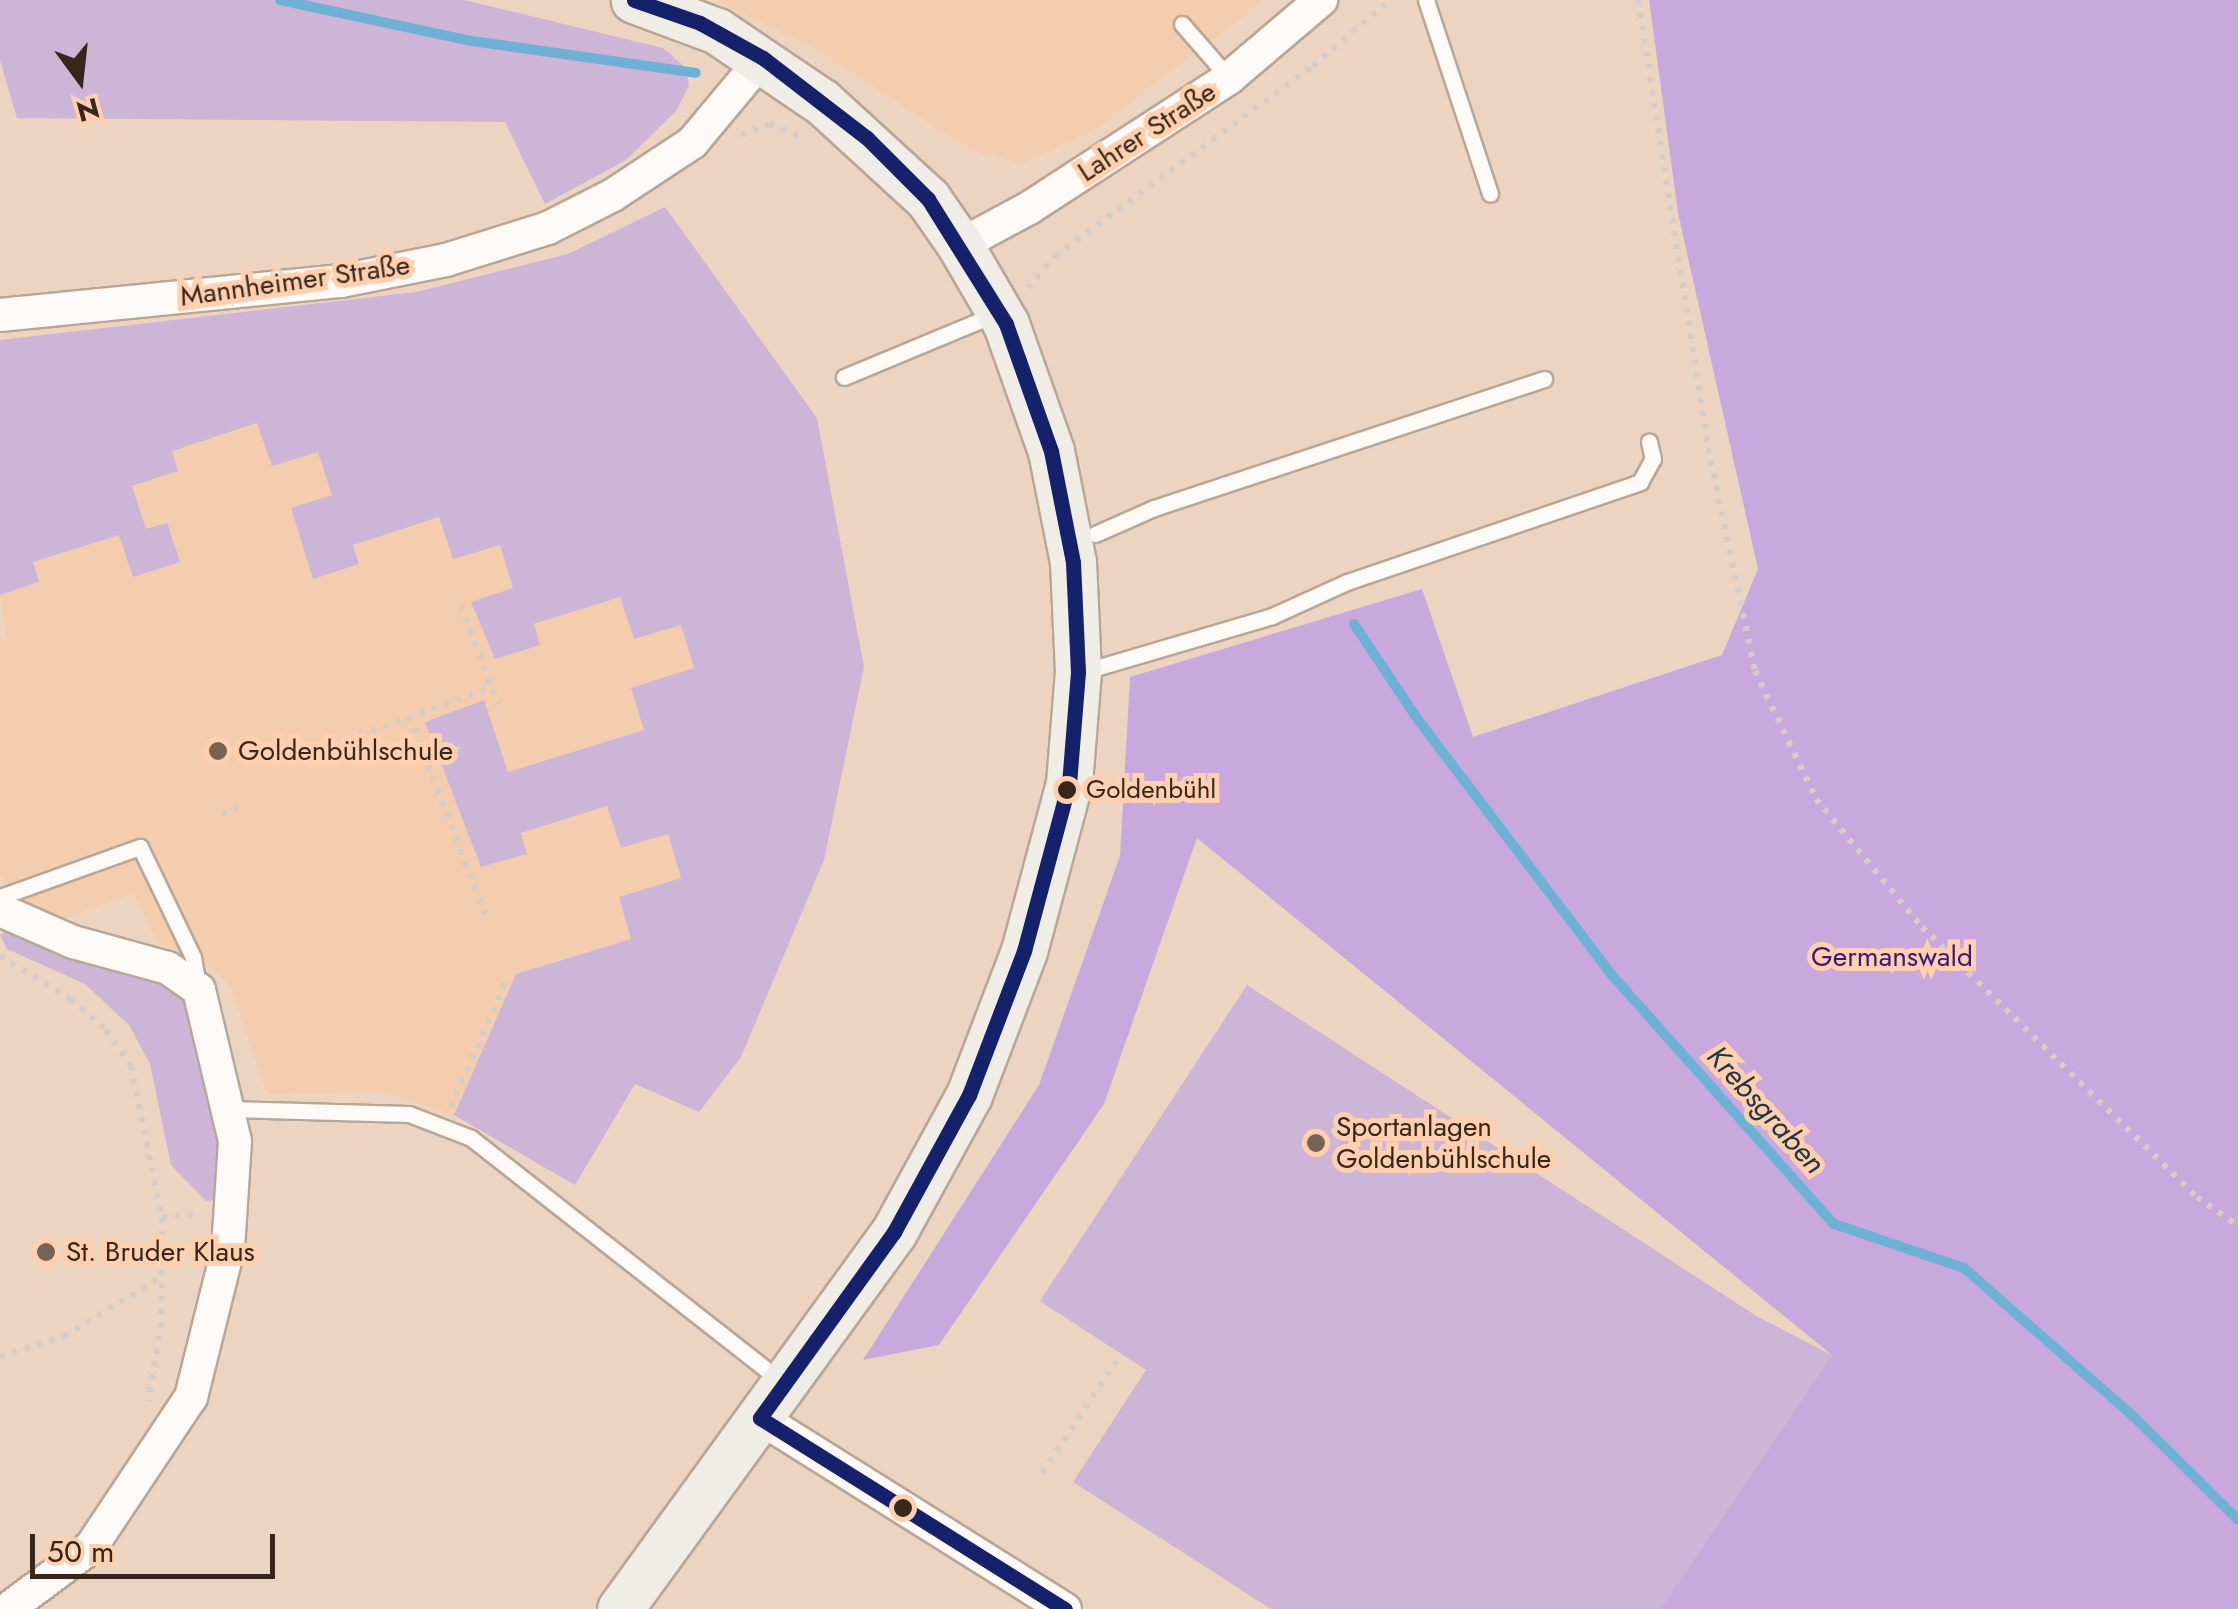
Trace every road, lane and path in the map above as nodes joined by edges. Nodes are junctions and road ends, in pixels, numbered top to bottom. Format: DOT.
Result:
graph roads {
  1 [pos="634,0"];
  2 [pos="1322,0"];
  3 [pos="1390,0"];
  4 [pos="1426,0"];
  5 [pos="1638,0"];
  6 [pos="1182,24"];
  7 [pos="762,58"];
  8 [pos="1229,78"];
  9 [pos="769,124"];
  10 [pos="736,136"];
  11 [pos="1490,194"];
  12 [pos="960,245"];
  13 [pos="1011,302"];
  14 [pos="0,315"];
  15 [pos="844,377"];
  16 [pos="1544,380"];
  17 [pos="1402,427"];
  18 [pos="1649,441"];
  19 [pos="1408,446"];
  20 [pos="1309,459"];
  21 [pos="1314,477"];
  22 [pos="1154,508"];
  23 [pos="1159,525"];
  24 [pos="1095,534"];
  25 [pos="461,605"];
  26 [pos="1078,672"];
  27 [pos="492,687"];
  28 [pos="498,705"];
  29 [pos="409,716"];
  30 [pos="322,749"];
  31 [pos="238,807"];
  32 [pos="222,814"];
  33 [pos="0,897"];
  34 [pos="0,910"];
  35 [pos="485,914"];
  36 [pos="0,956"];
  37 [pos="508,977"];
  38 [pos="199,990"];
  39 [pos="229,1110"];
  40 [pos="442,1127"];
  41 [pos="2238,1226"];
  42 [pos="162,1277"];
  43 [pos="1120,1356"];
  44 [pos="0,1358"];
  45 [pos="773,1402"];
  46 [pos="144,1420"];
  47 [pos="1042,1473"];
  48 [pos="8,1609"];
  49 [pos="620,1609"];
  50 [pos="1065,1609"];
  1 -- 7 [label="street"];
  2 -- 8 [label="street, Lahrer Straße"];
  3 -- 13 [label="path"];
  4 -- 11 [label="lane"];
  5 -- 41 [label="path"];
  6 -- 8 [label="lane"];
  7 -- 12 [label="street"];
  7 -- 14 [label="street, Mannheimer Straße"];
  8 -- 12 [label="street, Lahrer Straße"];
  9 -- 10 [label="path"];
  12 -- 13 [label="street"];
  13 -- 15 [label="lane"];
  13 -- 26 [label="street"];
  16 -- 17 [label="lane"];
  17 -- 19 [label="lane"];
  17 -- 20 [label="lane"];
  18 -- 26 [label="lane"];
  20 -- 21 [label="lane"];
  20 -- 22 [label="lane"];
  22 -- 23 [label="lane"];
  22 -- 24 [label="lane"];
  25 -- 27 [label="path"];
  26 -- 45 [label="street"];
  27 -- 28 [label="path"];
  27 -- 29 [label="path"];
  29 -- 30 [label="path"];
  29 -- 35 [label="path"];
  31 -- 32 [label="path"];
  33 -- 38 [label="lane"];
  34 -- 38 [label="street"];
  36 -- 42 [label="path"];
  37 -- 40 [label="path"];
  38 -- 39 [label="street"];
  39 -- 40 [label="lane"];
  39 -- 48 [label="street"];
  40 -- 45 [label="lane"];
  42 -- 44 [label="path"];
  42 -- 46 [label="path"];
  43 -- 47 [label="path"];
  45 -- 49 [label="street"];
  45 -- 50 [label="street"];
}
